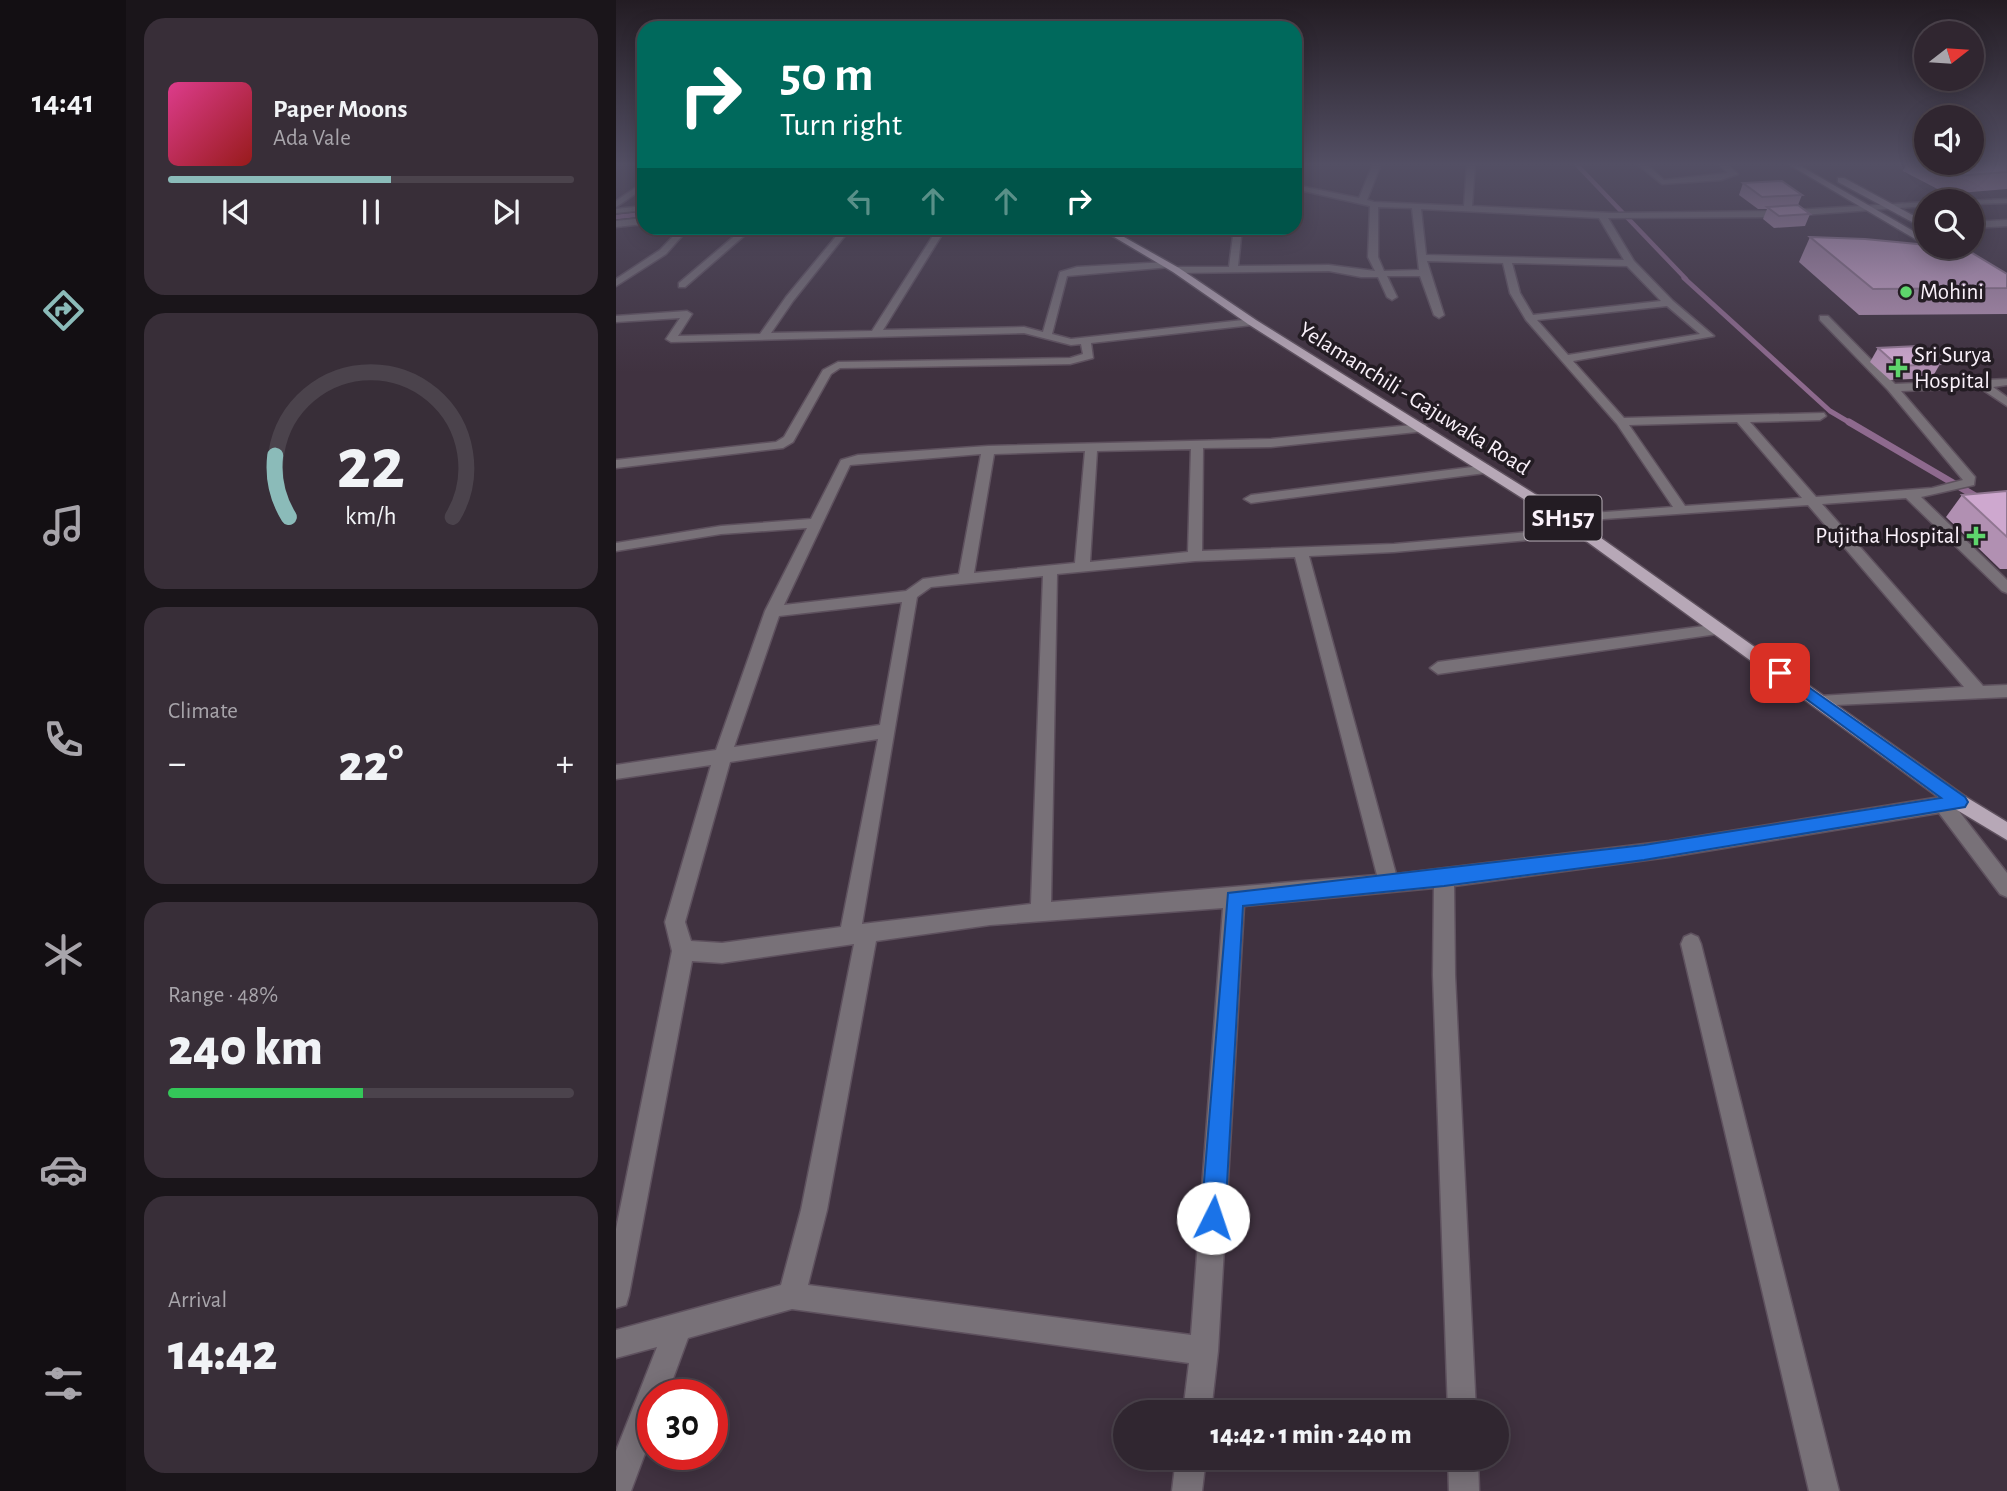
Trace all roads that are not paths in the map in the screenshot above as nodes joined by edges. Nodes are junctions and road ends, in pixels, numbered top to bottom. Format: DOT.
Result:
graph roads {
  1 [pos="1373,234"];
  2 [pos="1419,234"];
  3 [pos="1616,234"];
  4 [pos="679,235"];
  5 [pos="741,235"];
  6 [pos="842,235"];
  7 [pos="938,235"];
  8 [pos="1115,235"];
  9 [pos="1237,235"];
  10 [pos="1421,258"];
  11 [pos="1507,261"];
  12 [pos="1630,263"];
  13 [pos="1171,268"];
  14 [pos="1233,268"];
  15 [pos="1424,272"];
  16 [pos="1379,273"];
  17 [pos="616,283"];
  18 [pos="682,285"];
  19 [pos="1392,297"];
  20 [pos="1669,303"];
  21 [pos="1439,315"];
  22 [pos="1530,318"];
  23 [pos="1824,318"];
  24 [pos="616,320"];
  25 [pos="1252,322"];
  26 [pos="875,335"];
  27 [pos="1046,335"];
  28 [pos="764,336"];
  29 [pos="1085,341"];
  30 [pos="1566,359"];
  31 [pos="2007,382"];
  32 [pos="1983,384"];
  33 [pos="1892,388"];
  34 [pos="2007,403"];
  35 [pos="1821,416"];
  36 [pos="1741,419"];
  37 [pos="1621,422"];
  38 [pos="1422,428"];
  39 [pos="1197,446"];
  40 [pos="1091,448"];
  41 [pos="988,450"];
  42 [pos="616,464"];
  43 [pos="1488,469"];
  44 [pos="1909,493"];
  45 [pos="1251,499"];
  46 [pos="1808,499"];
  47 [pos="1680,508"];
  48 [pos="1565,519"];
  49 [pos="816,523"];
  50 [pos="1584,531"];
  51 [pos="616,547"];
  52 [pos="1301,553"];
  53 [pos="1195,556"];
  54 [pos="1082,567"];
  55 [pos="1050,570"];
  56 [pos="966,578"];
  57 [pos="2007,588"];
  58 [pos="910,596"];
  59 [pos="772,611"];
  60 [pos="1719,629"];
  61 [pos="1438,668"];
  62 [pos="2007,691"];
  63 [pos="1978,692"];
  64 [pos="1820,702"];
  65 [pos="888,731"];
  66 [pos="723,755"];
  67 [pos="616,772"];
  68 [pos="1952,804"];
  69 [pos="2007,832"];
  70 [pos="1444,878"];
  71 [pos="1389,883"];
  72 [pos="2007,888"];
  73 [pos="1234,898"];
  74 [pos="1041,912"];
  75 [pos="859,934"];
  76 [pos="1691,944"];
  77 [pos="683,951"];
  78 [pos="616,1295"];
  79 [pos="792,1296"];
  80 [pos="679,1326"];
  81 [pos="616,1344"];
  82 [pos="1204,1352"];
  83 [pos="1198,1400"];
  84 [pos="1462,1400"];
  85 [pos="1190,1470"];
  86 [pos="1463,1470"];
  87 [pos="616,1490"];
  88 [pos="1187,1491"];
  89 [pos="1464,1491"];
  90 [pos="1824,1491"];
  1 -- 16 [label="street"];
  2 -- 10 [label="street"];
  3 -- 12 [label="street"];
  4 -- 17 [label="street"];
  5 -- 18 [label="street"];
  6 -- 28 [label="street"];
  7 -- 26 [label="street"];
  8 -- 13 [label="main road, Yelamanchili - Gajuwaka Road / SH157"];
  9 -- 14 [label="street"];
  10 -- 11 [label="street"];
  10 -- 15 [label="street"];
  11 -- 12 [label="street"];
  11 -- 22 [label="street"];
  12 -- 20 [label="street"];
  13 -- 14 [label="street"];
  13 -- 25 [label="main road, Yelamanchili - Gajuwaka Road / SH157"];
  13 -- 27 [label="street"];
  14 -- 16 [label="street"];
  15 -- 16 [label="street"];
  15 -- 21 [label="street"];
  16 -- 19 [label="street"];
  20 -- 22 [label="street"];
  20 -- 30 [label="street"];
  22 -- 30 [label="street"];
  23 -- 33 [label="street"];
  24 -- 28 [label="street"];
  25 -- 29 [label="street"];
  25 -- 38 [label="main road, Yelamanchili - Gajuwaka Road / SH157"];
  26 -- 27 [label="street"];
  26 -- 28 [label="street"];
  27 -- 29 [label="street"];
  29 -- 42 [label="street"];
  30 -- 37 [label="street"];
  31 -- 32 [label="street"];
  32 -- 33 [label="street"];
  32 -- 34 [label="street"];
  33 -- 44 [label="street"];
  35 -- 36 [label="street"];
  36 -- 37 [label="street"];
  36 -- 46 [label="street"];
  37 -- 47 [label="street"];
  38 -- 39 [label="street"];
  38 -- 43 [label="main road, Yelamanchili - Gajuwaka Road / SH157"];
  39 -- 40 [label="street"];
  39 -- 53 [label="street"];
  40 -- 41 [label="street"];
  40 -- 54 [label="street"];
  41 -- 49 [label="street"];
  41 -- 56 [label="street"];
  43 -- 45 [label="street"];
  43 -- 48 [label="main road, Yelamanchili - Gajuwaka Road / SH157"];
  44 -- 46 [label="street"];
  44 -- 57 [label="street"];
  46 -- 47 [label="street"];
  46 -- 63 [label="street"];
  47 -- 48 [label="street"];
  48 -- 50 [label="main road, Yelamanchili - Gajuwaka Road / SH157"];
  49 -- 51 [label="street"];
  49 -- 59 [label="street"];
  50 -- 52 [label="street"];
  50 -- 60 [label="main road, Yelamanchili - Gajuwaka Road / SH157"];
  52 -- 53 [label="street"];
  52 -- 71 [label="street"];
  53 -- 54 [label="street"];
  54 -- 55 [label="street"];
  55 -- 56 [label="street"];
  55 -- 74 [label="street"];
  56 -- 58 [label="street"];
  58 -- 59 [label="street"];
  58 -- 65 [label="street"];
  59 -- 66 [label="street"];
  60 -- 61 [label="street"];
  60 -- 64 [label="main road, Yelamanchili - Gajuwaka Road / SH157"];
  62 -- 63 [label="street"];
  63 -- 64 [label="street"];
  64 -- 68 [label="main road, Yelamanchili - Gajuwaka Road / SH157"];
  65 -- 66 [label="street"];
  65 -- 75 [label="street"];
  66 -- 67 [label="street"];
  66 -- 77 [label="street"];
  68 -- 69 [label="main road, Yelamanchili - Gajuwaka Road / SH157"];
  68 -- 70 [label="street"];
  68 -- 72 [label="street"];
  70 -- 71 [label="street"];
  70 -- 84 [label="street"];
  71 -- 73 [label="street"];
  73 -- 74 [label="street"];
  73 -- 82 [label="street"];
  74 -- 75 [label="street"];
  75 -- 77 [label="street"];
  75 -- 79 [label="street"];
  76 -- 90 [label="street"];
  77 -- 78 [label="street"];
  79 -- 80 [label="street"];
  79 -- 82 [label="street"];
  80 -- 81 [label="street"];
  80 -- 87 [label="street"];
  82 -- 83 [label="street"];
  85 -- 88 [label="street"];
  86 -- 89 [label="street"];
}
